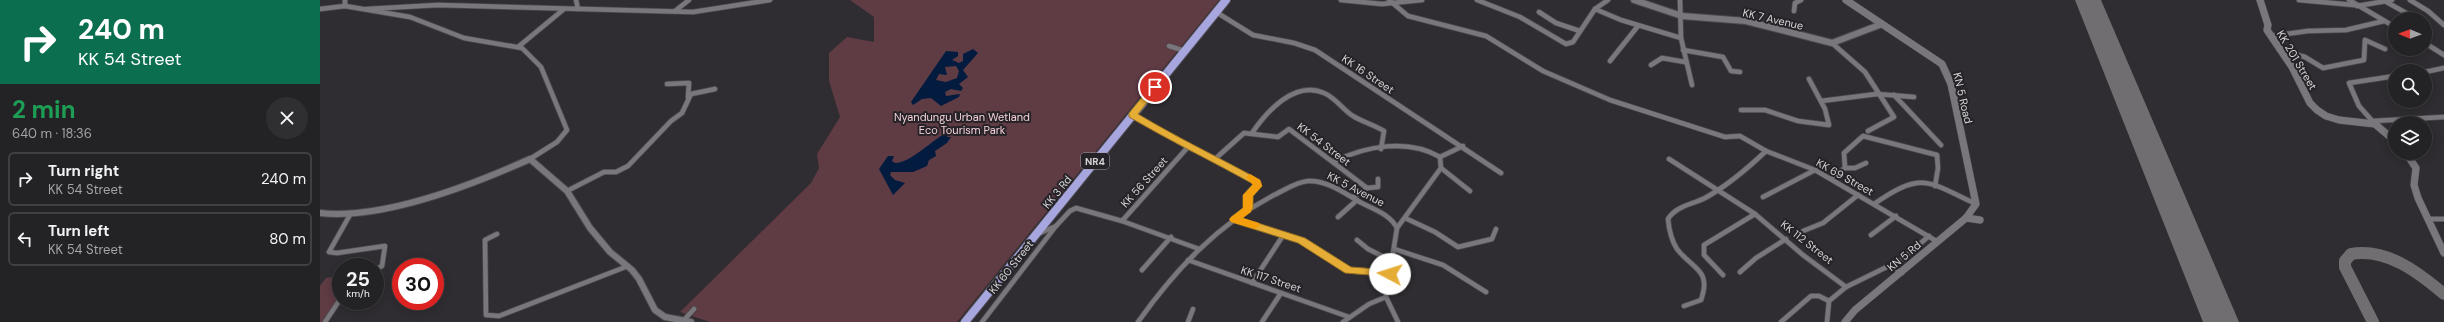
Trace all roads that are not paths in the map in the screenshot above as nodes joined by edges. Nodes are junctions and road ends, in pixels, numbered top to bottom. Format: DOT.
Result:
graph roads {
  1 [pos="345,0"];
  2 [pos="576,0"];
  3 [pos="689,0"];
  4 [pos="770,0"];
  5 [pos="1226,0"];
  6 [pos="1341,0"];
  7 [pos="1422,0"];
  8 [pos="1477,0"];
  9 [pos="1608,0"];
  10 [pos="1680,0"];
  11 [pos="1801,0"];
  12 [pos="1846,0"];
  13 [pos="2260,0"];
  14 [pos="2300,0"];
  15 [pos="2349,0"];
  16 [pos="2384,0"];
  17 [pos="2392,0"];
  18 [pos="2410,0"];
  19 [pos="1361,1"];
  20 [pos="1638,1"];
  21 [pos="1390,2"];
  22 [pos="344,6"];
  23 [pos="2356,6"];
  24 [pos="320,9"];
  25 [pos="367,9"];
  26 [pos="564,9"];
  27 [pos="578,9"];
  28 [pos="1595,9"];
  29 [pos="1794,10"];
  30 [pos="675,11"];
  31 [pos="1216,12"];
  32 [pos="1539,12"];
  33 [pos="2405,12"];
  34 [pos="1682,16"];
  35 [pos="2384,21"];
  36 [pos="2388,23"];
  37 [pos="1882,24"];
  38 [pos="2444,25"];
  39 [pos="1638,26"];
  40 [pos="1580,31"];
  41 [pos="2270,36"];
  42 [pos="1681,38"];
  43 [pos="1832,43"];
  44 [pos="518,46"];
  45 [pos="1169,46"];
  46 [pos="2432,47"];
  47 [pos="2385,49"];
  48 [pos="1185,50"];
  49 [pos="1682,50"];
  50 [pos="2279,50"];
  51 [pos="2444,55"];
  52 [pos="1610,61"];
  53 [pos="1685,62"];
  54 [pos="1651,65"];
  55 [pos="2444,68"];
  56 [pos="2432,71"];
  57 [pos="1740,72"];
  58 [pos="2388,77"];
  59 [pos="1809,79"];
  60 [pos="667,84"];
  61 [pos="1692,85"];
  62 [pos="688,89"];
  63 [pos="715,89"];
  64 [pos="694,92"];
  65 [pos="1877,94"];
  66 [pos="1894,95"];
  67 [pos="1914,96"];
  68 [pos="688,97"];
  69 [pos="1821,100"];
  70 [pos="1741,110"];
  71 [pos="1132,115"];
  72 [pos="2444,117"];
  73 [pos="2374,122"];
  74 [pos="1868,130"];
  75 [pos="1252,133"];
  76 [pos="2388,135"];
  77 [pos="1942,145"];
  78 [pos="1464,146"];
  79 [pos="1188,148"];
  80 [pos="1381,148"];
  81 [pos="1766,151"];
  82 [pos="1440,157"];
  83 [pos="530,158"];
  84 [pos="1215,159"];
  85 [pos="1669,159"];
  86 [pos="2411,160"];
  87 [pos="1333,162"];
  88 [pos="1866,163"];
  89 [pos="1441,168"];
  90 [pos="1845,168"];
  91 [pos="1815,170"];
  92 [pos="1501,173"];
  93 [pos="1830,178"];
  94 [pos="1378,179"];
  95 [pos="1935,186"];
  96 [pos="1367,188"];
  97 [pos="1717,190"];
  98 [pos="567,191"];
  99 [pos="1470,191"];
  100 [pos="1858,195"];
  101 [pos="1763,197"];
  102 [pos="1355,199"];
  103 [pos="1874,204"];
  104 [pos="1976,204"];
  105 [pos="1248,209"];
  106 [pos="320,213"];
  107 [pos="351,213"];
  108 [pos="1755,214"];
  109 [pos="1896,216"];
  110 [pos="1338,217"];
  111 [pos="1405,218"];
  112 [pos="1966,218"];
  113 [pos="1234,219"];
  114 [pos="2429,219"];
  115 [pos="2444,219"];
  116 [pos="1980,220"];
  117 [pos="1122,221"];
  118 [pos="1056,226"];
  119 [pos="1397,228"];
  120 [pos="1496,230"];
  121 [pos="1803,230"];
  122 [pos="497,234"];
  123 [pos="1284,234"];
  124 [pos="1036,235"];
  125 [pos="1871,235"];
  126 [pos="1929,236"];
  127 [pos="1171,237"];
  128 [pos="1786,239"];
  129 [pos="1357,240"];
  130 [pos="1938,242"];
  131 [pos="1199,249"];
  132 [pos="1394,249"];
  133 [pos="2444,253"];
  134 [pos="383,258"];
  135 [pos="1188,260"];
  136 [pos="1392,261"];
  137 [pos="1890,265"];
  138 [pos="628,266"];
  139 [pos="1142,270"];
  140 [pos="1740,272"];
  141 [pos="1902,273"];
  142 [pos="1390,274"];
  143 [pos="1723,275"];
  144 [pos="1252,283"];
  145 [pos="1846,287"];
  146 [pos="1486,292"];
  147 [pos="1282,293"];
  148 [pos="1386,297"];
  149 [pos="1829,301"];
  150 [pos="1684,306"];
  151 [pos="694,309"];
  152 [pos="1193,309"];
  153 [pos="333,310"];
  154 [pos="1349,317"];
  155 [pos="684,320"];
  156 [pos="325,322"];
  157 [pos="691,322"];
  158 [pos="965,322"];
  159 [pos="982,322"];
  160 [pos="1138,322"];
  161 [pos="1188,322"];
  162 [pos="1262,322"];
  163 [pos="1343,322"];
  164 [pos="1398,322"];
  165 [pos="1781,322"];
  166 [pos="1827,322"];
  167 [pos="1845,322"];
  1 -- 22 [label="street"];
  2 -- 27 [label="street"];
  3 -- 30 [label="street"];
  4 -- 30 [label="street"];
  5 -- 31 [label="highway, KK 3 Rd / NR4"];
  6 -- 19 [label="street"];
  7 -- 21 [label="street"];
  8 -- 40 [label="street"];
  9 -- 28 [label="street"];
  10 -- 34 [label="street"];
  11 -- 29 [label="street"];
  12 -- 37 [label="main road, KN 5 Road"];
  13 -- 41 [label="main road, KK 201 Street"];
  14 -- 23 [label="street"];
  15 -- 23 [label="street"];
  16 -- 17 [label="street"];
  16 -- 23 [label="street"];
  16 -- 33 [label="street"];
  18 -- 38 [label="street"];
  19 -- 21 [label="street"];
  20 -- 34 [label="street, KK 7 Avenue"];
  21 -- 81 [label="street, KK 69 Street"];
  22 -- 24 [label="street"];
  22 -- 25 [label="street"];
  23 -- 35 [label="street"];
  25 -- 26 [label="street"];
  25 -- 44 [label="street"];
  26 -- 27 [label="street"];
  26 -- 44 [label="street"];
  27 -- 30 [label="street"];
  28 -- 39 [label="street"];
  28 -- 40 [label="street"];
  31 -- 48 [label="highway, KK 3 Rd / NR4"];
  31 -- 78 [label="street, KK 16 Street"];
  32 -- 40 [label="street"];
  34 -- 42 [label="street"];
  34 -- 43 [label="street, KK 7 Avenue"];
  35 -- 36 [label="street"];
  35 -- 41 [label="street"];
  37 -- 43 [label="street"];
  37 -- 104 [label="main road, KN 5 Road"];
  39 -- 42 [label="street"];
  39 -- 52 [label="street"];
  41 -- 50 [label="main road, KK 201 Street"];
  42 -- 49 [label="street"];
  43 -- 65 [label="street"];
  44 -- 83 [label="street"];
  45 -- 48 [label="street"];
  46 -- 51 [label="street"];
  47 -- 50 [label="street"];
  48 -- 71 [label="highway, KK 3 Rd / NR4"];
  49 -- 53 [label="street"];
  49 -- 57 [label="street"];
  50 -- 73 [label="main road, KK 201 Street"];
  53 -- 54 [label="street"];
  53 -- 61 [label="street"];
  55 -- 56 [label="street"];
  58 -- 73 [label="street"];
  59 -- 69 [label="street"];
  60 -- 62 [label="street"];
  62 -- 64 [label="street"];
  62 -- 68 [label="street"];
  63 -- 64 [label="street"];
  64 -- 68 [label="street"];
  65 -- 66 [label="street"];
  65 -- 69 [label="street"];
  65 -- 74 [label="street"];
  66 -- 67 [label="street"];
  66 -- 77 [label="street"];
  68 -- 98 [label="street"];
  69 -- 70 [label="street"];
  71 -- 79 [label="street"];
  71 -- 124 [label="highway, KK 3 Rd / NR4"];
  72 -- 73 [label="street"];
  73 -- 76 [label="main road"];
  75 -- 80 [label="street"];
  75 -- 84 [label="street, KK 54 Street"];
  75 -- 87 [label="street, KK 54 Street"];
  78 -- 82 [label="street"];
  78 -- 92 [label="street, KK 16 Street"];
  79 -- 84 [label="street"];
  79 -- 117 [label="street, KK 56 Street"];
  80 -- 82 [label="street"];
  80 -- 87 [label="street"];
  81 -- 91 [label="street, KK 69 Street"];
  81 -- 97 [label="street"];
  82 -- 89 [label="street"];
  83 -- 98 [label="street"];
  83 -- 107 [label="street"];
  84 -- 105 [label="street"];
  85 -- 97 [label="street, KK 112 Street"];
  86 -- 114 [label="main road"];
  87 -- 96 [label="street, KK 54 Street"];
  88 -- 90 [label="street"];
  89 -- 99 [label="street"];
  89 -- 111 [label="street"];
  90 -- 93 [label="street"];
  90 -- 95 [label="street"];
  91 -- 93 [label="street, KK 69 Street"];
  91 -- 101 [label="street"];
  93 -- 100 [label="street, KK 69 Street"];
  94 -- 96 [label="street"];
  95 -- 103 [label="street"];
  95 -- 104 [label="street"];
  96 -- 102 [label="street"];
  97 -- 108 [label="street, KK 112 Street"];
  97 -- 150 [label="street"];
  98 -- 138 [label="street"];
  100 -- 103 [label="street, KK 69 Street"];
  100 -- 121 [label="street"];
  102 -- 105 [label="street, KK 5 Avenue"];
  102 -- 110 [label="street"];
  102 -- 119 [label="street, KK 5 Avenue"];
  103 -- 109 [label="street, KK 69 Street"];
  104 -- 112 [label="main road, KN 5 Rd"];
  105 -- 113 [label="street, KK 5 Avenue"];
  106 -- 107 [label="street"];
  107 -- 134 [label="street"];
  108 -- 128 [label="street, KK 112 Street"];
  108 -- 143 [label="street"];
  109 -- 125 [label="street"];
  109 -- 126 [label="street, KK 69 Street"];
  111 -- 119 [label="street"];
  111 -- 120 [label="street"];
  112 -- 116 [label="main road"];
  112 -- 130 [label="main road, KN 5 Rd"];
  113 -- 123 [label="street"];
  113 -- 131 [label="street, KK 5 Avenue"];
  114 -- 115 [label="street"];
  114 -- 133 [label="main road"];
  117 -- 118 [label="street, KK 60 Street"];
  117 -- 127 [label="street, KK 56 Street"];
  118 -- 124 [label="street"];
  118 -- 159 [label="street, KK 60 Street"];
  119 -- 132 [label="street"];
  122 -- 138 [label="street"];
  123 -- 142 [label="street"];
  123 -- 144 [label="street"];
  124 -- 158 [label="highway, KK 3 Rd / NR4"];
  126 -- 130 [label="street, KK 69 Street"];
  126 -- 137 [label="street"];
  127 -- 131 [label="street, KK 56 Street"];
  127 -- 139 [label="street"];
  128 -- 140 [label="street"];
  128 -- 145 [label="street, KK 112 Street"];
  129 -- 136 [label="street"];
  130 -- 141 [label="main road, KN 5 Rd"];
  131 -- 135 [label="street, KK 5 Avenue"];
  132 -- 136 [label="street"];
  132 -- 146 [label="street"];
  135 -- 144 [label="street, KK 117 Street"];
  135 -- 160 [label="street, KK 5 Avenue"];
  136 -- 142 [label="street"];
  137 -- 141 [label="street"];
  137 -- 145 [label="street"];
  138 -- 155 [label="street"];
  141 -- 167 [label="main road, KN 5 Rd"];
  142 -- 148 [label="street"];
  144 -- 147 [label="street, KK 117 Street"];
  145 -- 149 [label="street"];
  147 -- 154 [label="street, KK 117 Street"];
  147 -- 162 [label="street"];
  148 -- 154 [label="street"];
  148 -- 164 [label="street"];
  149 -- 165 [label="street"];
  149 -- 166 [label="street"];
  151 -- 155 [label="street"];
  152 -- 161 [label="street"];
  153 -- 156 [label="street"];
  154 -- 163 [label="street"];
  155 -- 157 [label="street"];
}
